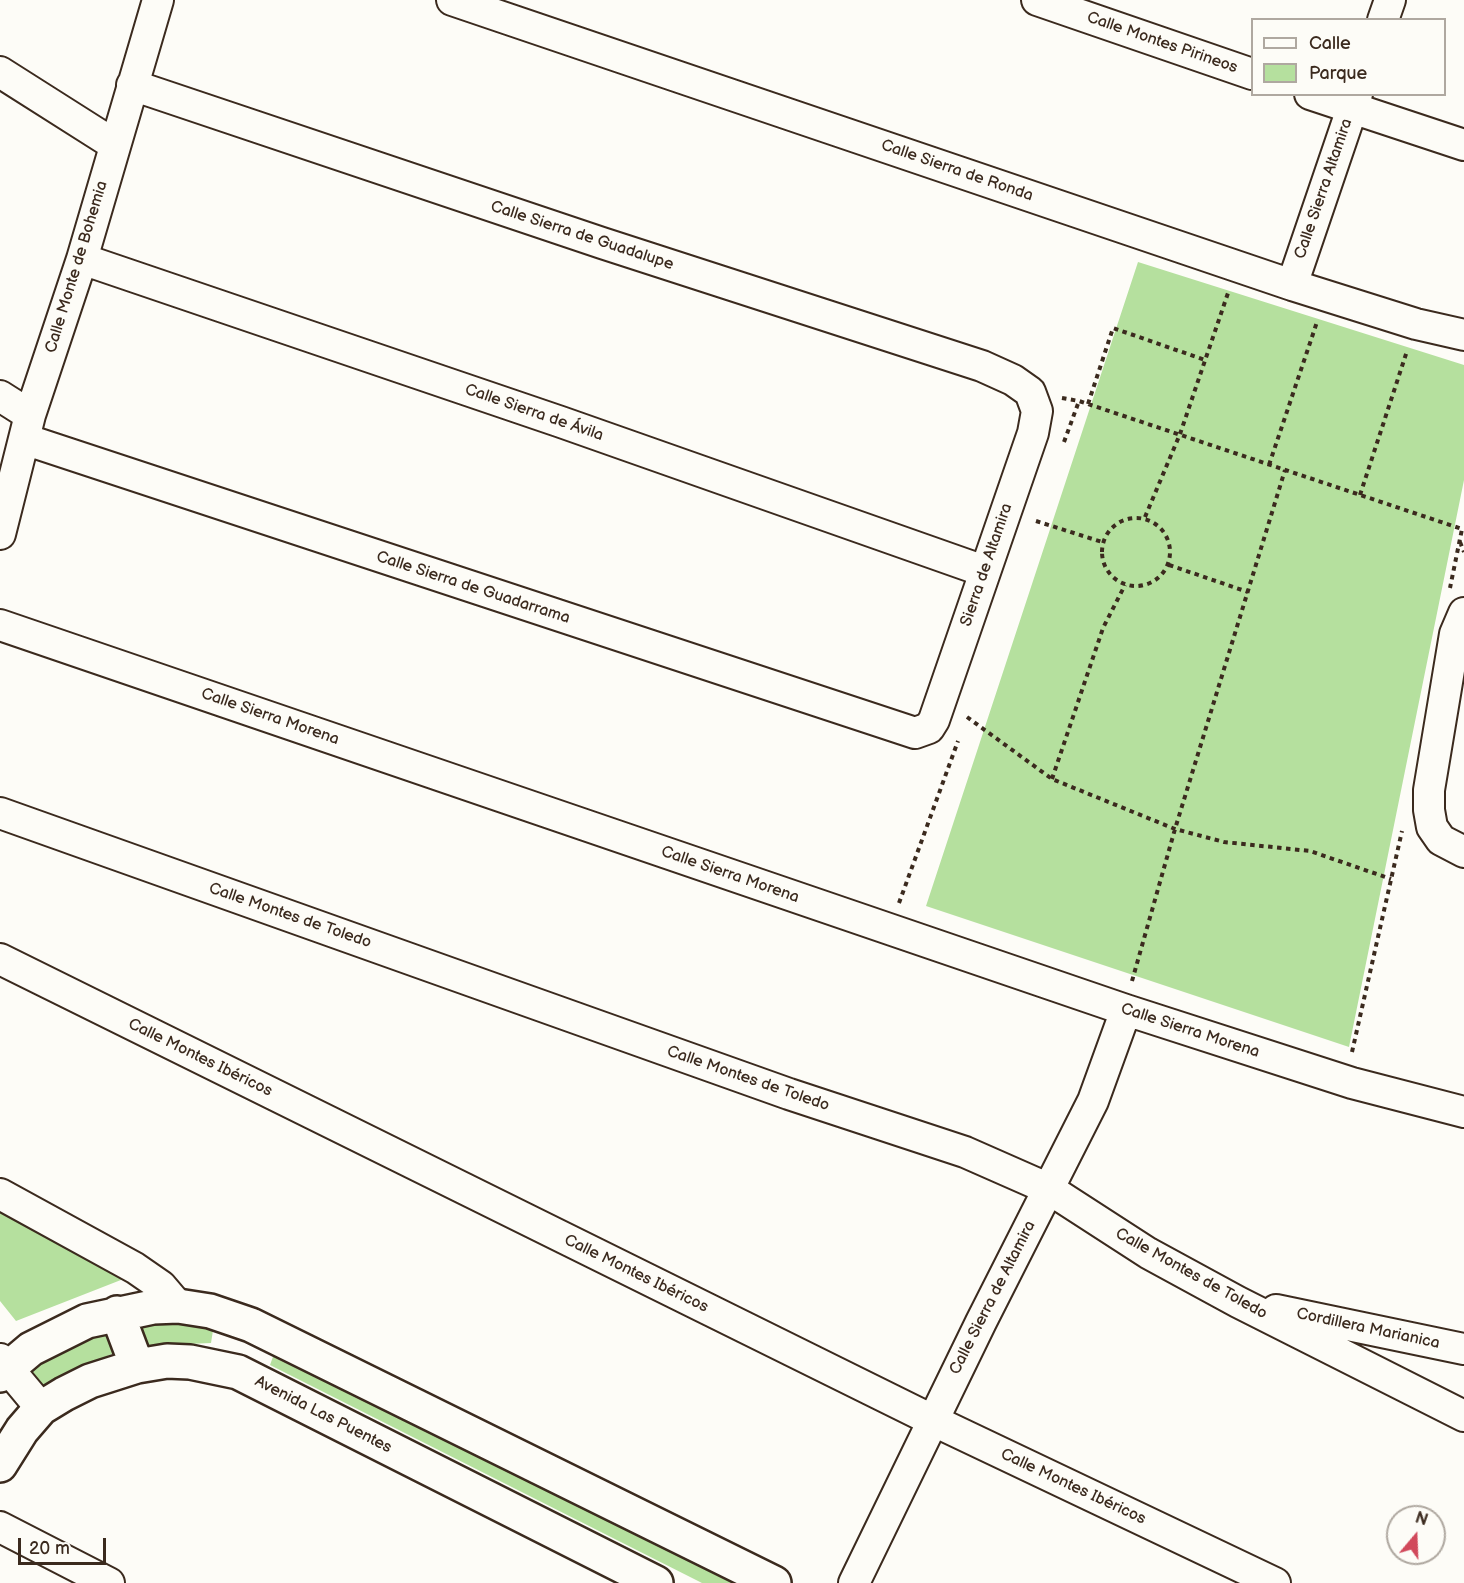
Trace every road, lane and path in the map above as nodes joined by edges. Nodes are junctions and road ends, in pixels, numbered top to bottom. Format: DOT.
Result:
graph roads {
  1 [pos="158,0"];
  2 [pos="453,0"];
  3 [pos="1037,0"];
  4 [pos="1390,0"];
  5 [pos="1384,18"];
  6 [pos="0,72"];
  7 [pos="1251,75"];
  8 [pos="132,85"];
  9 [pos="1321,96"];
  10 [pos="1354,102"];
  11 [pos="115,145"];
  12 [pos="1464,145"];
  13 [pos="82,259"];
  14 [pos="1238,266"];
  15 [pos="1292,285"];
  16 [pos="1326,296"];
  17 [pos="1416,324"];
  18 [pos="1464,335"];
  19 [pos="1205,360"];
  20 [pos="1030,392"];
  21 [pos="0,396"];
  22 [pos="1088,404"];
  23 [pos="27,427"];
  24 [pos="1180,434"];
  25 [pos="1063,444"];
  26 [pos="1269,465"];
  27 [pos="1284,470"];
  28 [pos="1360,495"];
  29 [pos="1040,510"];
  30 [pos="1145,517"];
  31 [pos="1036,521"];
  32 [pos="1032,532"];
  33 [pos="0,534"];
  34 [pos="1102,542"];
  35 [pos="1460,542"];
  36 [pos="1464,552"];
  37 [pos="1169,565"];
  38 [pos="984,571"];
  39 [pos="1125,585"];
  40 [pos="1248,592"];
  41 [pos="1456,606"];
  42 [pos="0,625"];
  43 [pos="971,706"];
  44 [pos="967,717"];
  45 [pos="963,728"];
  46 [pos="922,732"];
  47 [pos="959,739"];
  48 [pos="1052,779"];
  49 [pos="0,813"];
  50 [pos="1175,829"];
  51 [pos="1402,829"];
  52 [pos="1464,852"];
  53 [pos="1391,879"];
  54 [pos="897,908"];
  55 [pos="0,959"];
  56 [pos="1126,1010"];
  57 [pos="1351,1059"];
  58 [pos="1464,1112"];
  59 [pos="1049,1189"];
  60 [pos="0,1194"];
  61 [pos="1238,1302"];
  62 [pos="178,1306"];
  63 [pos="117,1313"];
  64 [pos="251,1325"];
  65 [pos="1464,1349"];
  66 [pos="137,1366"];
  67 [pos="2,1367"];
  68 [pos="238,1372"];
  69 [pos="41,1408"];
  70 [pos="1464,1416"];
  71 [pos="932,1420"];
  72 [pos="0,1465"];
  73 [pos="0,1527"];
  74 [pos="109,1583"];
  75 [pos="656,1583"];
  76 [pos="774,1583"];
  77 [pos="854,1583"];
  78 [pos="1275,1583"];
  1 -- 8 [label="street, Calle Monte de Bohemia"];
  2 -- 14 [label="street, Calle Sierra de Ronda"];
  3 -- 7 [label="street, Calle Montes Pirineos"];
  4 -- 5 [label="street"];
  6 -- 11 [label="street"];
  8 -- 11 [label="street, Calle Monte de Bohemia"];
  8 -- 20 [label="street, Calle Sierra de Guadalupe"];
  9 -- 10 [label="street"];
  10 -- 12 [label="street"];
  10 -- 15 [label="street, Calle Sierra Altamira"];
  11 -- 13 [label="street, Calle Monte de Bohemia"];
  13 -- 23 [label="street, Calle Monte de Bohemia"];
  13 -- 38 [label="street, Calle Sierra de Ávila"];
  14 -- 15 [label="street, Calle Sierra de Ronda"];
  14 -- 19 [label="path"];
  15 -- 16 [label="street, Calle Sierra de Ronda"];
  16 -- 17 [label="street, Calle Sierra de Ronda"];
  16 -- 26 [label="path"];
  17 -- 18 [label="street, Calle Sierra de Ronda"];
  17 -- 28 [label="path"];
  19 -- 22 [label="path"];
  19 -- 24 [label="path"];
  20 -- 38 [label="street, Sierra de Altamira"];
  21 -- 23 [label="street, Calle Sierra de Guadarrama"];
  22 -- 24 [label="path"];
  22 -- 25 [label="path"];
  23 -- 33 [label="street, Calle Monte de Bohemia"];
  23 -- 46 [label="street, Calle Sierra de Guadarrama"];
  24 -- 26 [label="path"];
  24 -- 30 [label="path"];
  26 -- 27 [label="path"];
  27 -- 28 [label="path"];
  27 -- 40 [label="path"];
  28 -- 35 [label="path"];
  29 -- 31 [label="path"];
  30 -- 34 [label="path"];
  30 -- 37 [label="path"];
  31 -- 32 [label="path"];
  31 -- 34 [label="path"];
  34 -- 39 [label="path"];
  35 -- 36 [label="path"];
  35 -- 41 [label="path"];
  37 -- 39 [label="path"];
  37 -- 40 [label="path"];
  38 -- 46 [label="street, Sierra de Altamira"];
  39 -- 48 [label="path"];
  40 -- 50 [label="path"];
  41 -- 52 [label="street"];
  42 -- 56 [label="street, Calle Sierra Morena"];
  43 -- 44 [label="path"];
  44 -- 45 [label="path"];
  44 -- 48 [label="path"];
  47 -- 54 [label="path"];
  48 -- 50 [label="path"];
  49 -- 59 [label="street, Calle Montes de Toledo"];
  50 -- 53 [label="path"];
  50 -- 56 [label="path"];
  51 -- 53 [label="path"];
  53 -- 57 [label="path"];
  55 -- 71 [label="street, Calle Montes Ibéricos"];
  56 -- 58 [label="street, Calle Sierra Morena"];
  56 -- 59 [label="street, Calle Sierra de Altamira"];
  59 -- 61 [label="street, Calle Montes de Toledo"];
  59 -- 71 [label="street, Calle Sierra de Altamira"];
  60 -- 62 [label="street"];
  61 -- 65 [label="street, Cordillera Marianica"];
  61 -- 70 [label="street, Calle Montes de Toledo"];
  62 -- 63 [label="street"];
  62 -- 64 [label="street"];
  63 -- 66 [label="street"];
  63 -- 67 [label="street"];
  64 -- 68 [label="street"];
  64 -- 76 [label="street"];
  66 -- 68 [label="street, Avenida Las Puentes"];
  66 -- 69 [label="street, Avenida Las Puentes"];
  67 -- 69 [label="street"];
  68 -- 75 [label="street, Avenida Las Puentes"];
  69 -- 72 [label="street, Avenida Las Puentes"];
  71 -- 77 [label="street, Calle Sierra de Altamira"];
  71 -- 78 [label="street, Calle Montes Ibéricos"];
  73 -- 74 [label="street"];
}
